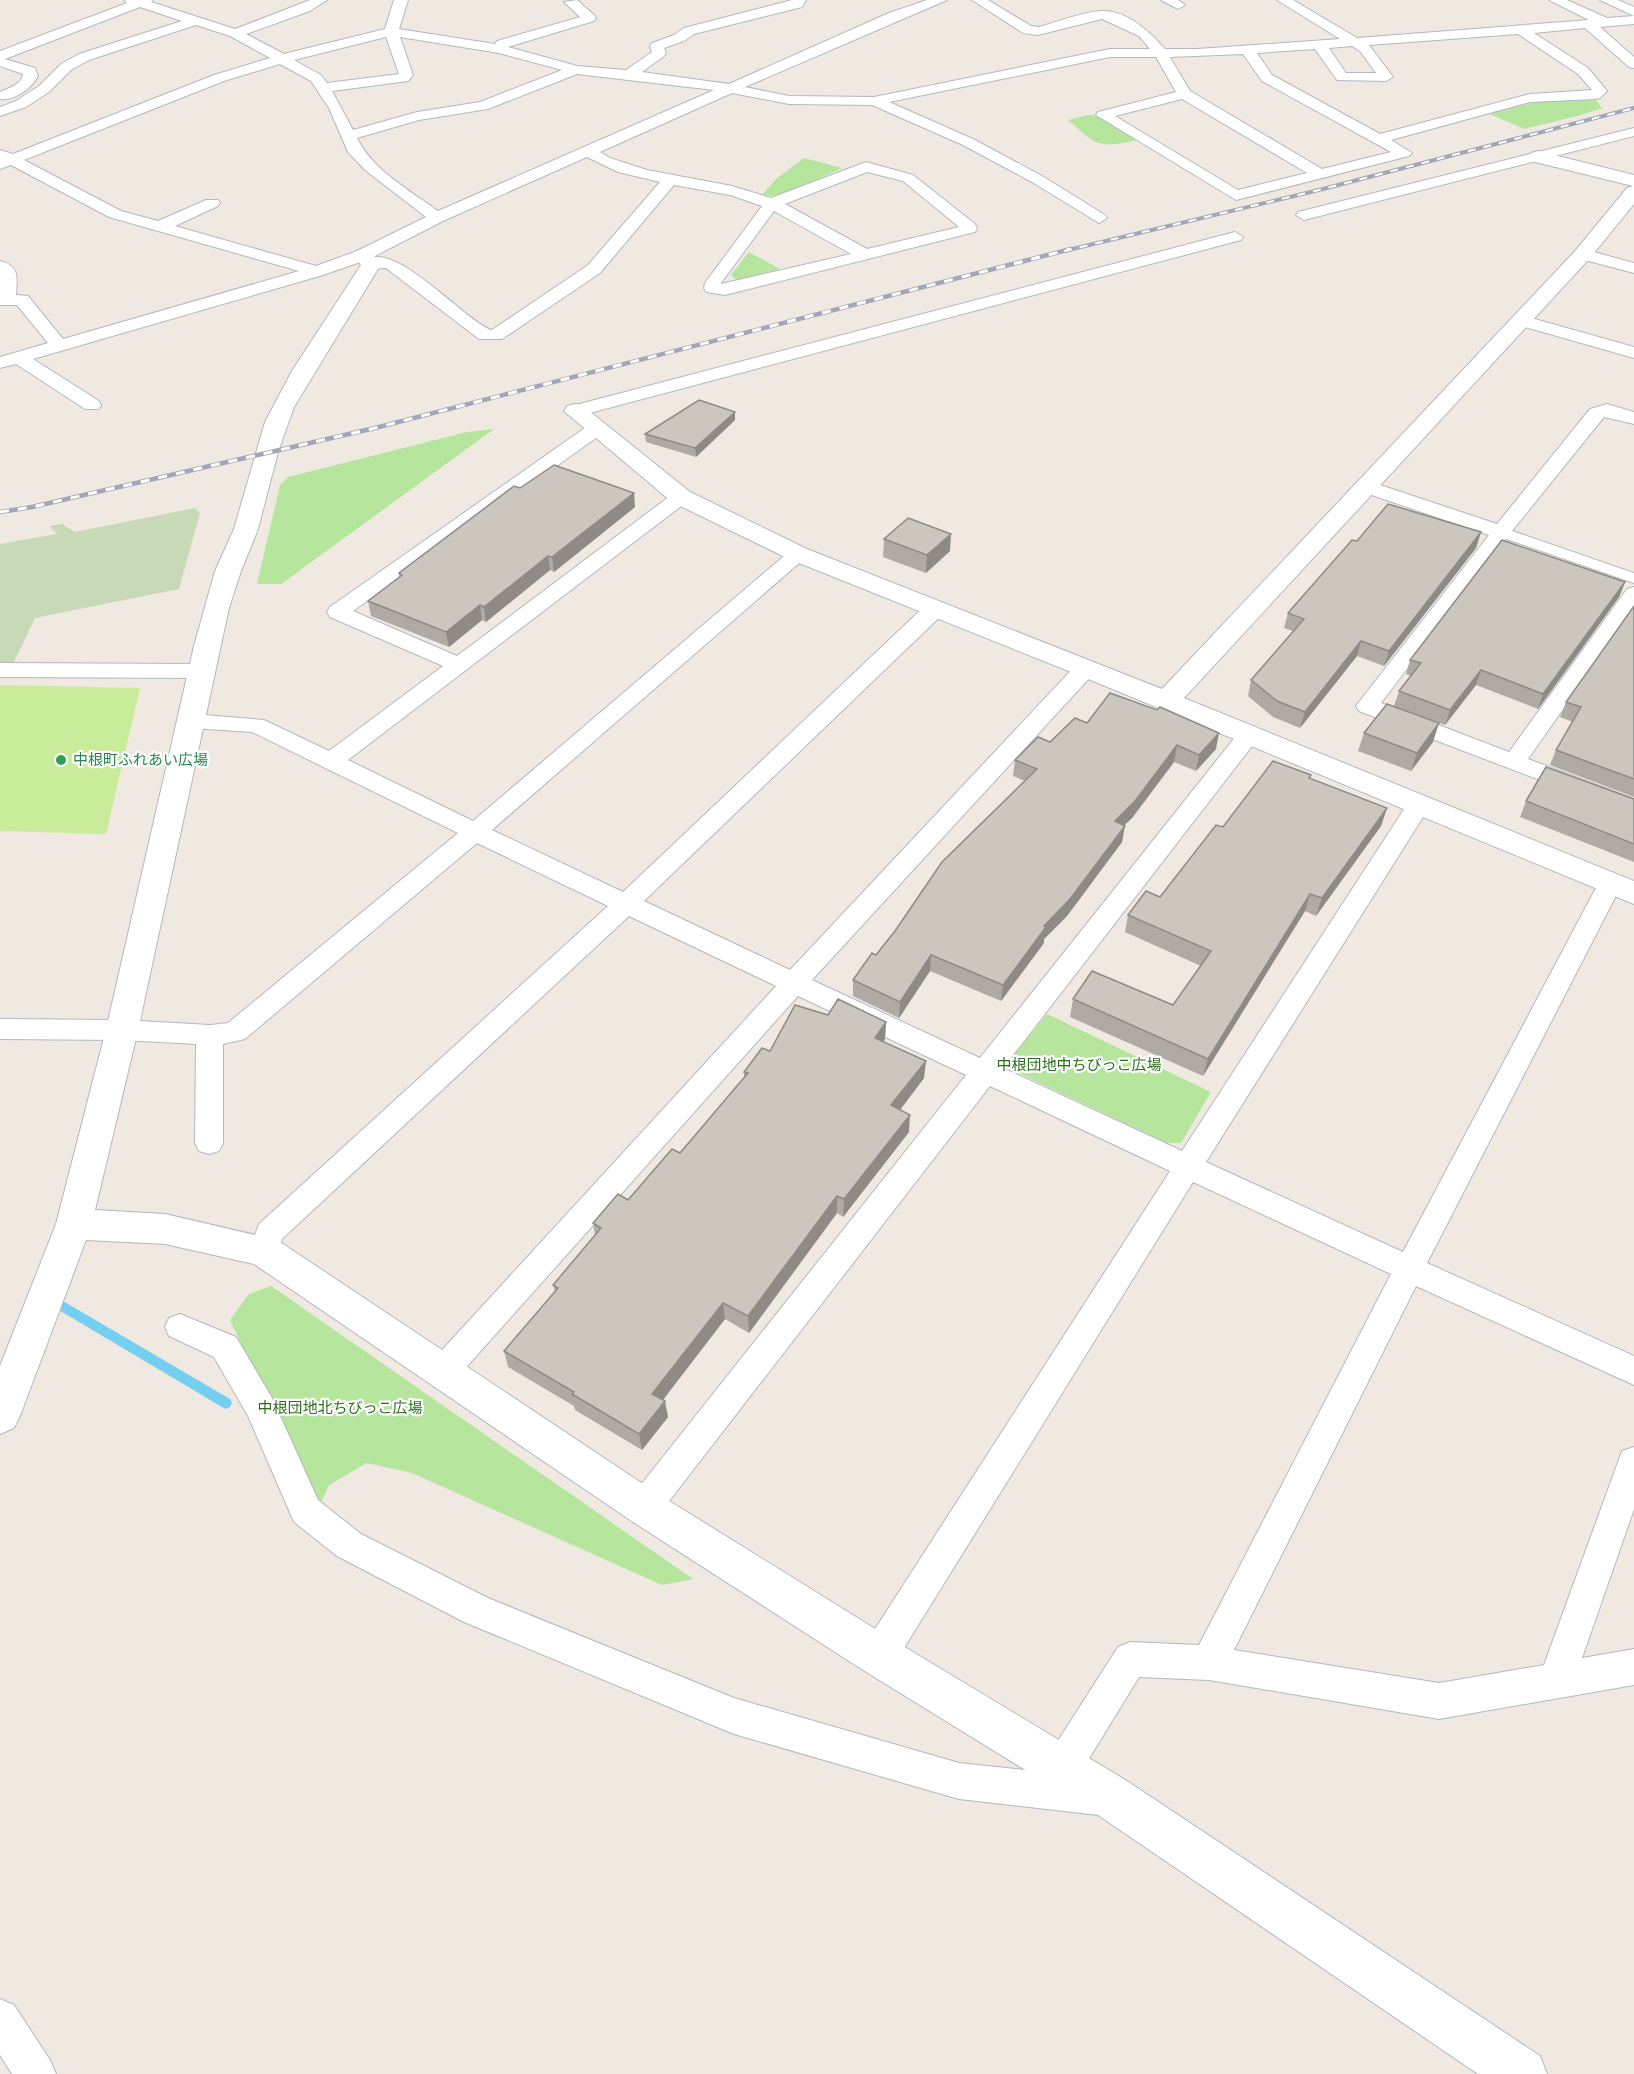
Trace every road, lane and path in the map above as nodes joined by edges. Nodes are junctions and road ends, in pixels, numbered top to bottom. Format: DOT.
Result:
graph roads {
  1 [pos="320,0"];
  2 [pos="400,0"];
  3 [pos="799,0"];
  4 [pos="940,0"];
  5 [pos="979,0"];
  6 [pos="1284,0"];
  7 [pos="1556,0"];
  8 [pos="1607,0"];
  9 [pos="139,1"];
  10 [pos="587,1"];
  11 [pos="1634,12"];
  12 [pos="198,20"];
  13 [pos="1634,20"];
  14 [pos="1605,22"];
  15 [pos="1588,24"];
  16 [pos="1521,30"];
  17 [pos="391,32"];
  18 [pos="235,33"];
  19 [pos="1356,42"];
  20 [pos="1318,44"];
  21 [pos="500,49"];
  22 [pos="1247,49"];
  23 [pos="1161,53"];
  24 [pos="0,56"];
  25 [pos="282,59"];
  26 [pos="0,62"];
  27 [pos="1634,64"];
  28 [pos="576,70"];
  29 [pos="630,74"];
  30 [pos="325,88"];
  31 [pos="730,88"];
  32 [pos="1184,94"];
  33 [pos="0,98"];
  34 [pos="874,101"];
  35 [pos="0,112"];
  36 [pos="1634,132"];
  37 [pos="348,136"];
  38 [pos="1377,139"];
  39 [pos="588,151"];
  40 [pos="1538,157"];
  41 [pos="4,159"];
  42 [pos="1320,174"];
  43 [pos="671,179"];
  44 [pos="1634,180"];
  45 [pos="1634,192"];
  46 [pos="212,203"];
  47 [pos="772,203"];
  48 [pos="1304,216"];
  49 [pos="437,218"];
  50 [pos="1099,218"];
  51 [pos="159,227"];
  52 [pos="1235,237"];
  53 [pos="1582,254"];
  54 [pos="866,255"];
  55 [pos="367,260"];
  56 [pos="0,266"];
  57 [pos="1634,268"];
  58 [pos="317,272"];
  59 [pos="3,299"];
  60 [pos="1520,320"];
  61 [pos="59,345"];
  62 [pos="1634,353"];
  63 [pos="9,360"];
  64 [pos="92,405"];
  65 [pos="575,411"];
  66 [pos="1634,418"];
  67 [pos="596,429"];
  68 [pos="1364,486"];
  69 [pos="681,497"];
  70 [pos="1501,532"];
  71 [pos="798,554"];
  72 [pos="1634,578"];
  73 [pos="1634,593"];
  74 [pos="936,608"];
  75 [pos="460,665"];
  76 [pos="1086,668"];
  77 [pos="0,670"];
  78 [pos="201,671"];
  79 [pos="1166,701"];
  80 [pos="192,722"];
  81 [pos="1248,736"];
  82 [pos="332,761"];
  83 [pos="1514,761"];
  84 [pos="1418,806"];
  85 [pos="1634,808"];
  86 [pos="475,832"];
  87 [pos="1622,889"];
  88 [pos="627,903"];
  89 [pos="794,982"];
  90 [pos="0,1029"];
  91 [pos="122,1030"];
  92 [pos="210,1035"];
  93 [pos="985,1071"];
  94 [pos="209,1143"];
  95 [pos="1188,1166"];
  96 [pos="74,1224"];
  97 [pos="264,1251"];
  98 [pos="1409,1269"];
  99 [pos="180,1327"];
  100 [pos="1634,1371"];
  101 [pos="442,1372"];
  102 [pos="0,1416"];
  103 [pos="1634,1462"];
  104 [pos="644,1507"];
  105 [pos="878,1656"];
  106 [pos="1209,1662"];
  107 [pos="1634,1667"];
  108 [pos="1557,1679"];
  109 [pos="1062,1768"];
  110 [pos="1111,1797"];
  111 [pos="0,2019"];
  112 [pos="36,2074"];
  113 [pos="1522,2074"];
  1 -- 18 [label="street"];
  2 -- 17 [label="street"];
  3 -- 29 [label="street"];
  4 -- 31 [label="street"];
  5 -- 23 [label="street"];
  6 -- 19 [label="street"];
  7 -- 14 [label="street"];
  8 -- 11 [label="street"];
  9 -- 12 [label="street"];
  9 -- 24 [label="street"];
  10 -- 21 [label="street"];
  12 -- 18 [label="street"];
  12 -- 35 [label="street"];
  13 -- 14 [label="street"];
  14 -- 15 [label="street"];
  15 -- 16 [label="street"];
  15 -- 27 [label="street"];
  16 -- 19 [label="street"];
  16 -- 38 [label="street"];
  17 -- 21 [label="street"];
  17 -- 25 [label="street"];
  17 -- 30 [label="street"];
  18 -- 25 [label="street"];
  19 -- 20 [label="street"];
  19 -- 20 [label="street"];
  20 -- 22 [label="street"];
  21 -- 28 [label="street"];
  22 -- 23 [label="street"];
  22 -- 38 [label="street"];
  23 -- 32 [label="street"];
  23 -- 34 [label="street"];
  25 -- 30 [label="street"];
  25 -- 41 [label="street"];
  26 -- 33 [label="street"];
  28 -- 29 [label="street"];
  28 -- 37 [label="street"];
  29 -- 31 [label="street"];
  30 -- 37 [label="street"];
  31 -- 34 [label="street"];
  31 -- 39 [label="street"];
  32 -- 42 [label="street"];
  32 -- 42 [label="street"];
  34 -- 50 [label="street"];
  36 -- 40 [label="street"];
  37 -- 49 [label="street"];
  38 -- 42 [label="street"];
  39 -- 43 [label="street"];
  39 -- 49 [label="street"];
  40 -- 44 [label="street"];
  40 -- 48 [label="street"];
  41 -- 51 [label="street"];
  43 -- 47 [label="street"];
  43 -- 55 [label="street"];
  45 -- 53 [label="street"];
  46 -- 51 [label="street"];
  47 -- 54 [label="street"];
  47 -- 54 [label="street"];
  47 -- 54 [label="street"];
  49 -- 55 [label="street"];
  51 -- 58 [label="street"];
  52 -- 65 [label="street"];
  53 -- 57 [label="street"];
  53 -- 60 [label="street"];
  55 -- 58 [label="street"];
  55 -- 78 [label="street"];
  56 -- 59 [label="street"];
  58 -- 61 [label="street"];
  59 -- 61 [label="street"];
  60 -- 62 [label="street"];
  60 -- 68 [label="street"];
  61 -- 63 [label="street"];
  63 -- 64 [label="street"];
  65 -- 67 [label="street"];
  66 -- 70 [label="street"];
  67 -- 69 [label="street"];
  67 -- 75 [label="street"];
  68 -- 70 [label="street"];
  68 -- 79 [label="street"];
  69 -- 71 [label="street"];
  69 -- 75 [label="street"];
  70 -- 72 [label="street"];
  70 -- 83 [label="street"];
  71 -- 74 [label="street"];
  71 -- 86 [label="street"];
  73 -- 83 [label="street"];
  74 -- 76 [label="street"];
  74 -- 88 [label="street"];
  75 -- 82 [label="street"];
  76 -- 79 [label="street"];
  76 -- 89 [label="street"];
  77 -- 78 [label="street"];
  78 -- 80 [label="street"];
  79 -- 81 [label="street"];
  80 -- 82 [label="street"];
  80 -- 91 [label="street"];
  81 -- 84 [label="street"];
  81 -- 93 [label="street"];
  82 -- 86 [label="street"];
  83 -- 85 [label="street"];
  84 -- 87 [label="street"];
  84 -- 95 [label="street"];
  86 -- 88 [label="street"];
  86 -- 92 [label="street"];
  87 -- 98 [label="street"];
  88 -- 89 [label="street"];
  88 -- 97 [label="street"];
  89 -- 93 [label="street"];
  89 -- 101 [label="street"];
  90 -- 91 [label="street"];
  91 -- 92 [label="street"];
  91 -- 96 [label="street"];
  92 -- 94 [label="street"];
  93 -- 95 [label="street"];
  93 -- 104 [label="street"];
  95 -- 98 [label="street"];
  95 -- 105 [label="street"];
  96 -- 97 [label="street"];
  96 -- 102 [label="street"];
  97 -- 101 [label="street"];
  98 -- 100 [label="street"];
  98 -- 106 [label="street"];
  99 -- 110 [label="street"];
  101 -- 104 [label="street"];
  103 -- 108 [label="street"];
  104 -- 105 [label="street"];
  105 -- 109 [label="street"];
  106 -- 108 [label="street"];
  106 -- 109 [label="street"];
  107 -- 108 [label="street"];
  109 -- 110 [label="street"];
  110 -- 113 [label="street"];
  111 -- 112 [label="street"];
}
